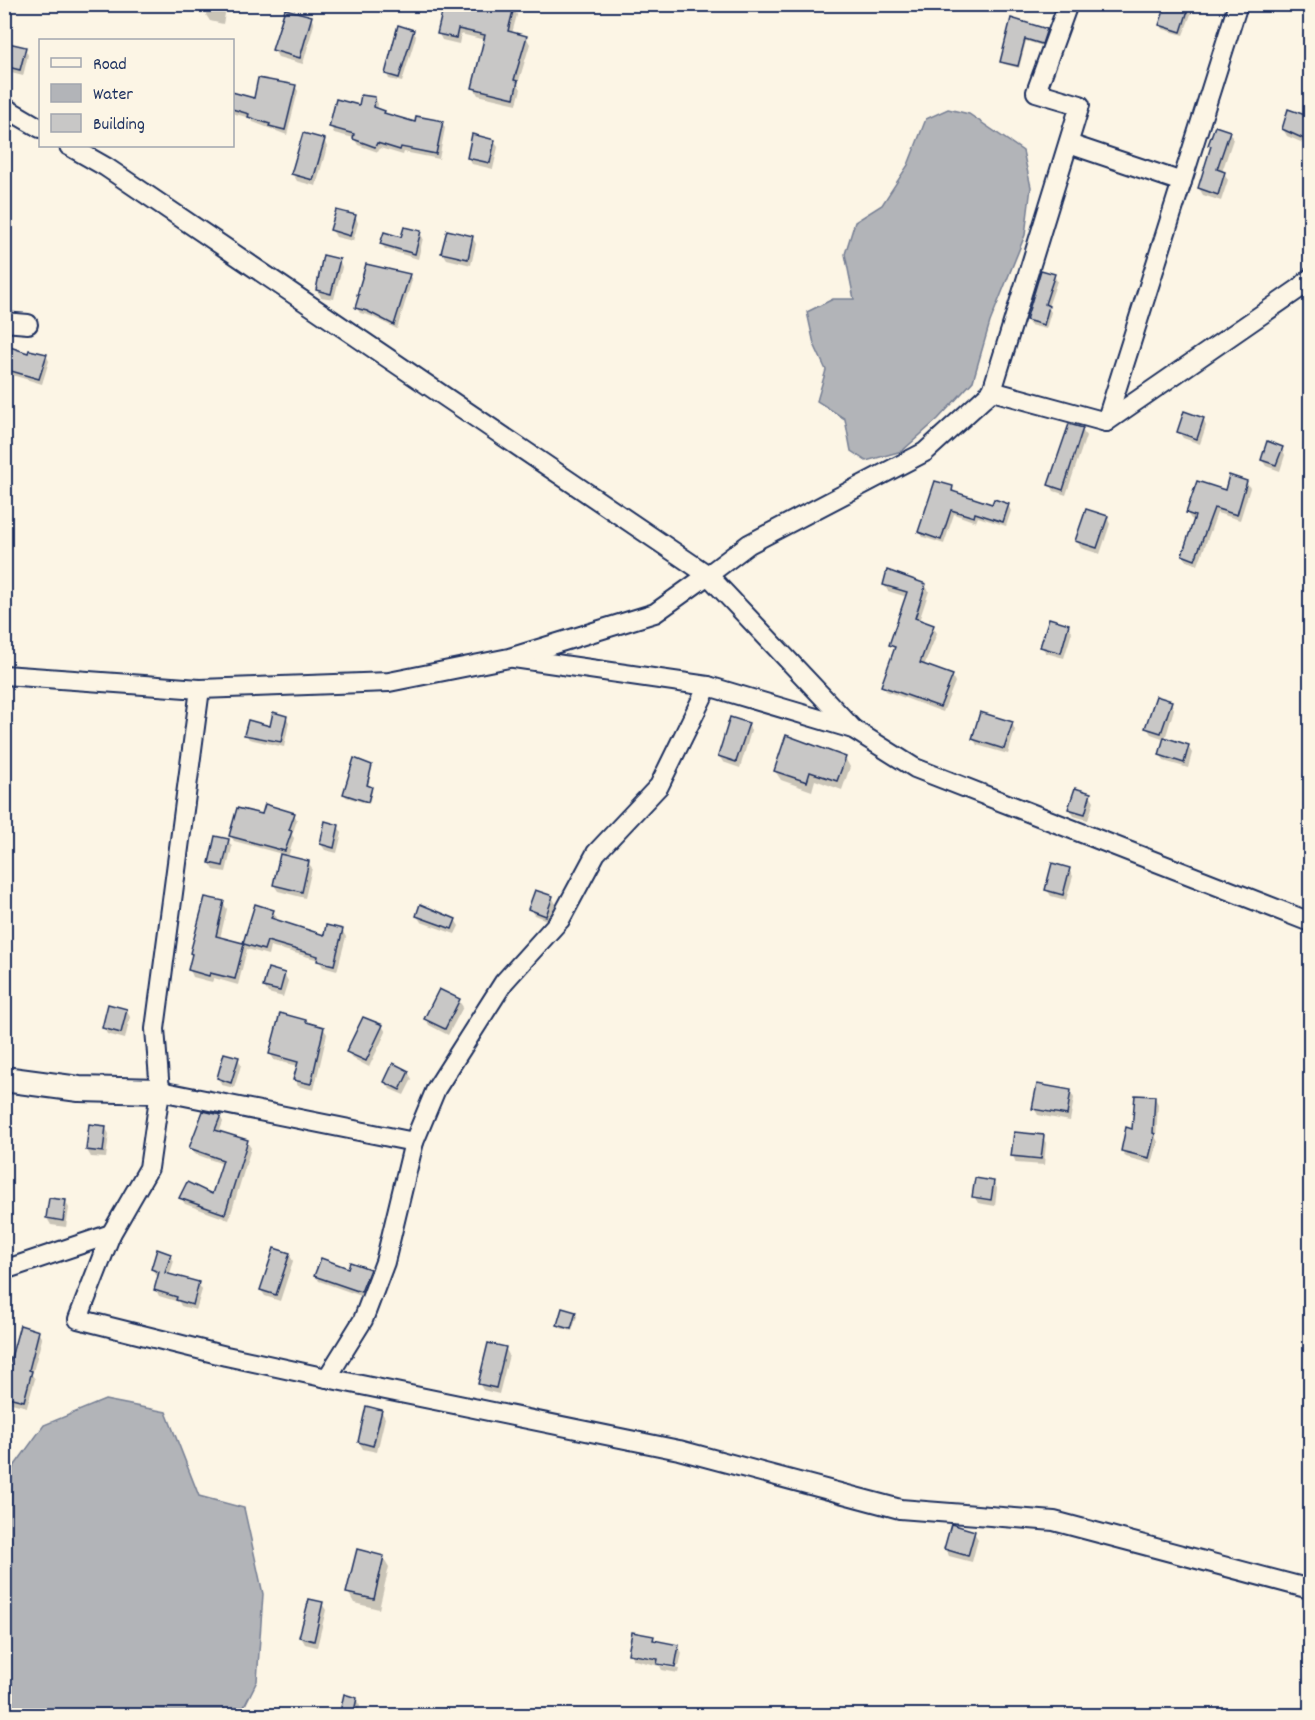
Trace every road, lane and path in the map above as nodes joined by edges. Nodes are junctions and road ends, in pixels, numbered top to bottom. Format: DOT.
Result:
graph roads {
  1 [pos="1068,4"];
  2 [pos="1238,4"];
  3 [pos="4,107"];
  4 [pos="39,127"];
  5 [pos="1069,144"];
  6 [pos="71,147"];
  7 [pos="1182,182"];
  8 [pos="1311,278"];
  9 [pos="4,322"];
  10 [pos="28,324"];
  11 [pos="992,391"];
  12 [pos="1106,422"];
  13 [pos="708,575"];
  14 [pos="509,658"];
  15 [pos="4,675"];
  16 [pos="708,686"];
  17 [pos="200,689"];
  18 [pos="853,729"];
  19 [pos="1311,922"];
  20 [pos="4,1079"];
  21 [pos="160,1091"];
  22 [pos="414,1142"];
  23 [pos="111,1234"];
  24 [pos="4,1270"];
  25 [pos="327,1378"];
  26 [pos="1311,1589"];
  1 -- 5 [label="street"];
  2 -- 7 [label="street"];
  3 -- 4 [label="street"];
  5 -- 7 [label="street"];
  5 -- 11 [label="street"];
  6 -- 13 [label="street"];
  7 -- 12 [label="street"];
  8 -- 12 [label="street"];
  9 -- 10 [label="street"];
  11 -- 12 [label="street"];
  11 -- 13 [label="street"];
  13 -- 14 [label="street"];
  13 -- 18 [label="street"];
  14 -- 16 [label="street"];
  14 -- 17 [label="street"];
  15 -- 17 [label="street"];
  16 -- 18 [label="street"];
  16 -- 22 [label="street"];
  17 -- 21 [label="street"];
  18 -- 19 [label="street"];
  20 -- 21 [label="street"];
  21 -- 22 [label="street"];
  21 -- 23 [label="street"];
  22 -- 25 [label="street"];
  23 -- 24 [label="street"];
  23 -- 25 [label="street"];
  25 -- 26 [label="street"];
}
